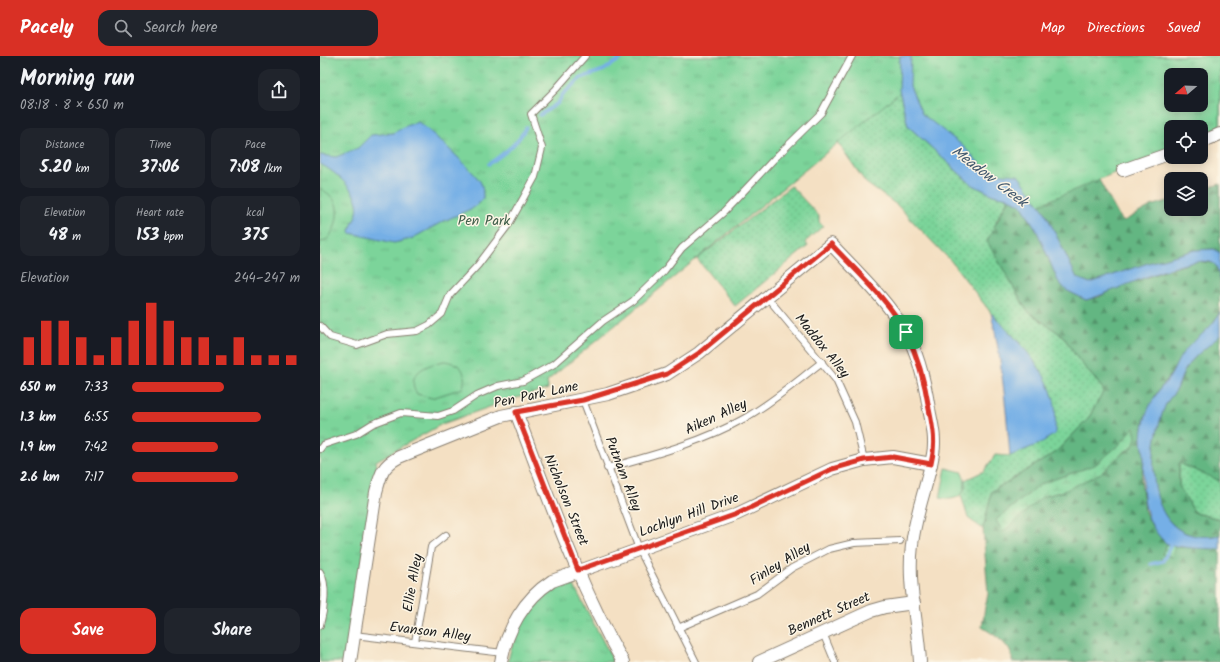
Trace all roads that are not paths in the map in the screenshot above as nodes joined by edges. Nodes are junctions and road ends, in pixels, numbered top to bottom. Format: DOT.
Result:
graph roads {
  1 [pos="585,56"];
  2 [pos="852,56"];
  3 [pos="1220,134"];
  4 [pos="1208,139"];
  5 [pos="1164,155"];
  6 [pos="1123,170"];
  7 [pos="767,297"];
  8 [pos="320,326"];
  9 [pos="822,362"];
  10 [pos="583,400"];
  11 [pos="516,412"];
  12 [pos="320,450"];
  13 [pos="864,460"];
  14 [pos="931,464"];
  15 [pos="607,468"];
  16 [pos="446,535"];
  17 [pos="900,541"];
  18 [pos="639,549"];
  19 [pos="578,570"];
  20 [pos="320,572"];
  21 [pos="914,603"];
  22 [pos="320,625"];
  23 [pos="678,628"];
  24 [pos="823,633"];
  25 [pos="354,635"];
  26 [pos="415,642"];
  27 [pos="502,658"];
  28 [pos="350,662"];
  29 [pos="623,662"];
  30 [pos="696,662"];
  31 [pos="759,662"];
  32 [pos="835,662"];
  33 [pos="920,662"];
  1 -- 8 [label="lane"];
  2 -- 12 [label="lane"];
  3 -- 4 [label="street"];
  5 -- 6 [label="street"];
  7 -- 9 [label="lane, Maddox Alley"];
  7 -- 10 [label="street, Pen Park Lane"];
  7 -- 14 [label="street, Pen Park Lane"];
  9 -- 13 [label="lane, Maddox Alley"];
  9 -- 15 [label="lane, Aiken Alley"];
  10 -- 11 [label="street, Pen Park Lane"];
  10 -- 15 [label="lane, Putnam Alley"];
  11 -- 19 [label="street, Nicholson Street"];
  11 -- 25 [label="street, Pen Park Lane"];
  13 -- 14 [label="street, Lochlyn Hill Drive"];
  13 -- 18 [label="street, Lochlyn Hill Drive"];
  14 -- 21 [label="street"];
  15 -- 18 [label="lane, Putnam Alley"];
  16 -- 26 [label="lane, Ellie Alley"];
  17 -- 23 [label="lane, Finley Alley"];
  18 -- 19 [label="street, Lochlyn Hill Drive"];
  18 -- 23 [label="lane, Putnam Alley"];
  19 -- 27 [label="street, Lochlyn Hill Drive"];
  19 -- 29 [label="street, Nicholson Street"];
  20 -- 22 [label="lane"];
  21 -- 24 [label="street, Bennett Street"];
  21 -- 33 [label="street"];
  23 -- 30 [label="lane, Putnam Alley"];
  24 -- 31 [label="street, Bennett Street"];
  24 -- 32 [label="lane"];
  25 -- 26 [label="lane, Evanson Alley"];
  25 -- 28 [label="street, Pen Park Lane"];
  26 -- 27 [label="lane, Evanson Alley"];
}
